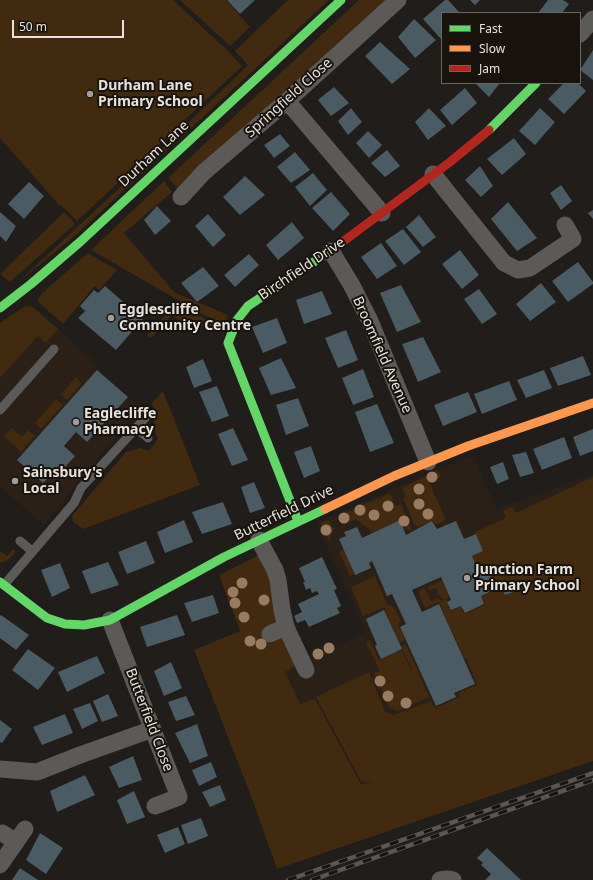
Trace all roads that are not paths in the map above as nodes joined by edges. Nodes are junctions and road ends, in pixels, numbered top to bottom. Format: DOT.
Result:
graph roads {
  1 [pos="341,0"];
  2 [pos="398,0"];
  3 [pos="593,19"];
  4 [pos="581,33"];
  5 [pos="535,84"];
  6 [pos="287,101"];
  7 [pos="433,174"];
  8 [pos="181,197"];
  9 [pos="382,213"];
  10 [pos="565,225"];
  11 [pos="331,251"];
  12 [pos="0,308"];
  13 [pos="54,349"];
  14 [pos="593,403"];
  15 [pos="0,410"];
  16 [pos="148,415"];
  17 [pos="137,428"];
  18 [pos="148,438"];
  19 [pos="428,462"];
  20 [pos="298,521"];
  21 [pos="20,540"];
  22 [pos="259,540"];
  23 [pos="32,551"];
  24 [pos="2,584"];
  25 [pos="110,620"];
  26 [pos="286,627"];
  27 [pos="270,634"];
  28 [pos="306,670"];
  29 [pos="153,729"];
  30 [pos="0,769"];
  31 [pos="155,806"];
  32 [pos="14,834"];
  33 [pos="0,865"];
  34 [pos="440,880"];
  35 [pos="453,880"];
  1 -- 12 [label="street, Durham Lane"];
  2 -- 6 [label="street, Springfield Close"];
  3 -- 4 [label="street"];
  5 -- 7 [label="street, Birchfield Drive"];
  6 -- 8 [label="street, Springfield Close"];
  6 -- 9 [label="street"];
  7 -- 9 [label="street, Birchfield Drive"];
  7 -- 10 [label="street"];
  9 -- 11 [label="street, Birchfield Drive"];
  11 -- 19 [label="street, Broomfield Avenue"];
  11 -- 20 [label="street, Birchfield Drive"];
  13 -- 15 [label="lane"];
  14 -- 19 [label="street, Butterfield Drive"];
  16 -- 17 [label="lane"];
  17 -- 18 [label="lane"];
  17 -- 23 [label="lane"];
  19 -- 20 [label="street, Butterfield Drive"];
  20 -- 22 [label="street, Butterfield Drive"];
  21 -- 23 [label="lane"];
  22 -- 25 [label="street, Butterfield Drive"];
  22 -- 26 [label="street"];
  23 -- 24 [label="lane"];
  24 -- 25 [label="street, Butterfield Drive"];
  25 -- 29 [label="street, Butterfield Close"];
  26 -- 27 [label="street"];
  26 -- 28 [label="street"];
  29 -- 30 [label="street"];
  29 -- 31 [label="street, Butterfield Close"];
  32 -- 33 [label="street"];
  34 -- 35 [label="street"];
}
